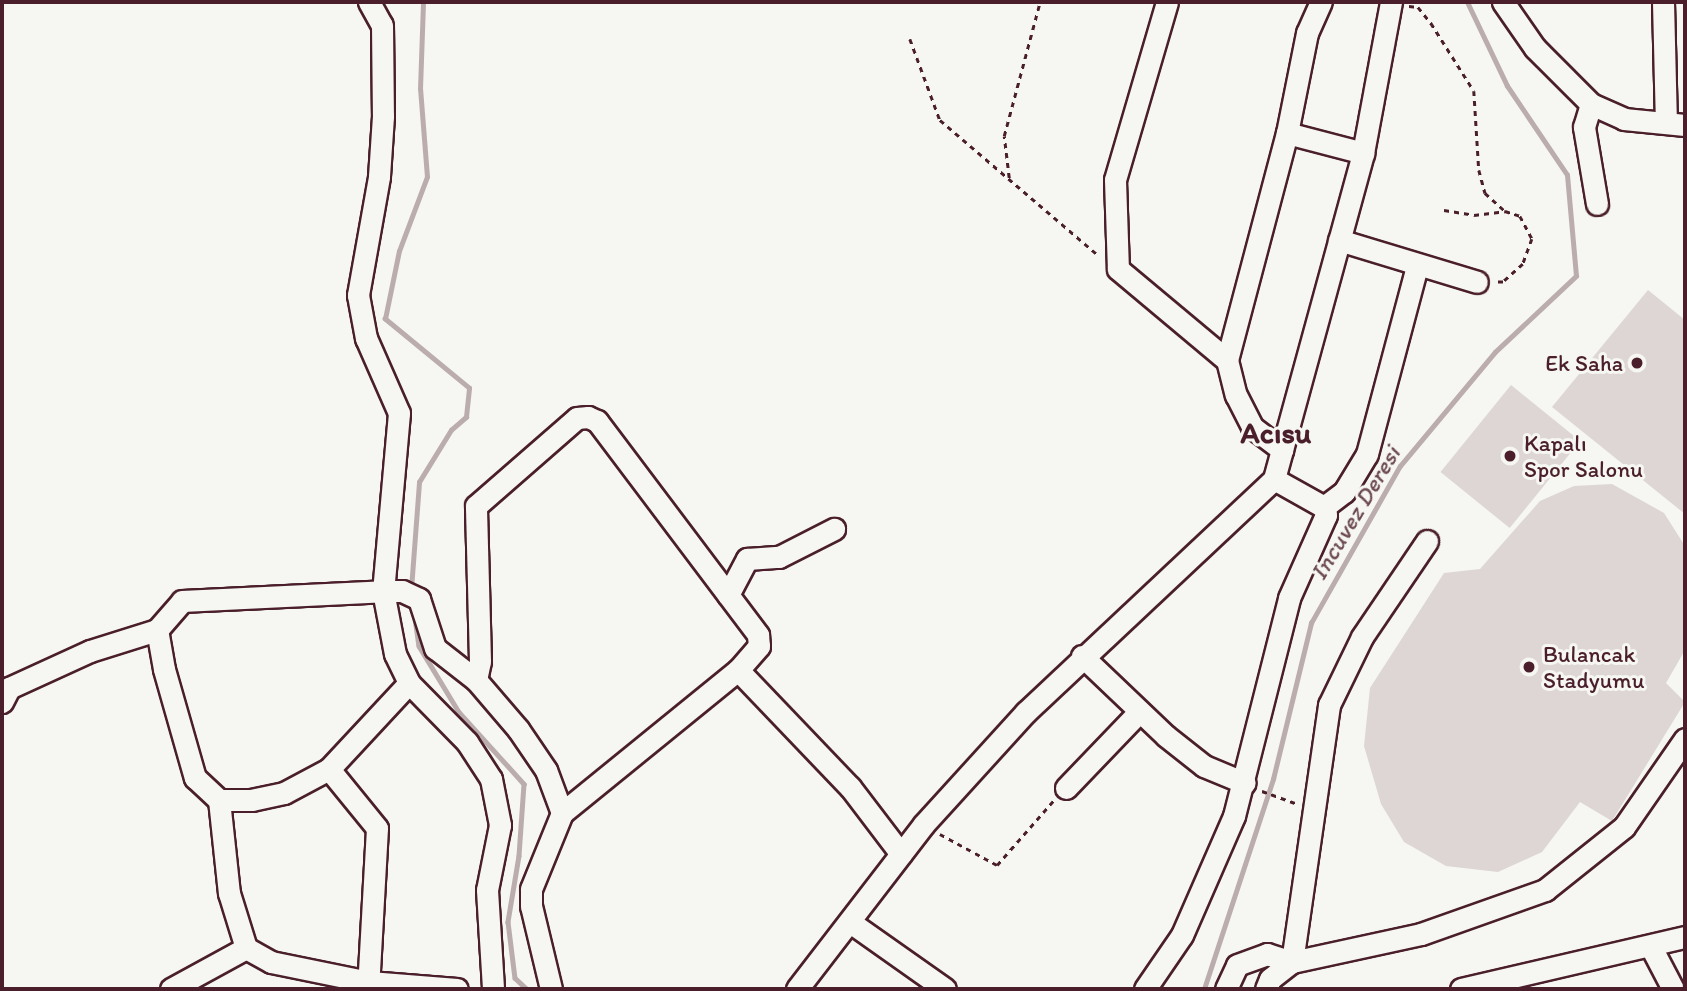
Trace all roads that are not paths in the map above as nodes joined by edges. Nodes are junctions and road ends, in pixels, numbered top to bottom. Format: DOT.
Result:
graph roads {
  1 [pos="369,2"];
  2 [pos="1167,2"];
  3 [pos="1321,2"];
  4 [pos="1503,2"];
  5 [pos="1663,2"];
  6 [pos="1391,3"];
  7 [pos="1591,104"];
  8 [pos="1676,124"];
  9 [pos="1287,133"];
  10 [pos="1363,153"];
  11 [pos="1597,204"];
  12 [pos="1339,240"];
  13 [pos="1417,266"];
  14 [pos="1478,282"];
  15 [pos="1227,360"];
  16 [pos="1282,450"];
  17 [pos="1274,479"];
  18 [pos="1324,507"];
  19 [pos="835,529"];
  20 [pos="1427,541"];
  21 [pos="401,593"];
  22 [pos="728,595"];
  23 [pos="157,630"];
  24 [pos="1082,656"];
  25 [pos="738,670"];
  26 [pos="476,680"];
  27 [pos="409,682"];
  28 [pos="2,702"];
  29 [pos="1139,712"];
  30 [pos="1685,739"];
  31 [pos="329,769"];
  32 [pos="1249,785"];
  33 [pos="1066,788"];
  34 [pos="219,800"];
  35 [pos="562,813"];
  36 [pos="901,854"];
  37 [pos="850,922"];
  38 [pos="1685,937"];
  39 [pos="1651,947"];
  40 [pos="246,948"];
  41 [pos="1292,962"];
  42 [pos="369,986"];
  43 [pos="171,989"];
  44 [pos="457,989"];
  45 [pos="493,989"];
  46 [pos="551,989"];
  47 [pos="797,989"];
  48 [pos="945,989"];
  49 [pos="1145,989"];
  50 [pos="1226,989"];
  51 [pos="1266,989"];
  52 [pos="1461,989"];
  53 [pos="1673,989"];
  1 -- 21 [label="street"];
  2 -- 15 [label="street"];
  3 -- 9 [label="street"];
  4 -- 7 [label="street"];
  5 -- 8 [label="street"];
  6 -- 10 [label="street"];
  7 -- 8 [label="street"];
  7 -- 11 [label="street"];
  9 -- 10 [label="street"];
  9 -- 15 [label="street"];
  10 -- 12 [label="street"];
  12 -- 13 [label="street"];
  12 -- 16 [label="street"];
  13 -- 14 [label="street"];
  13 -- 18 [label="street"];
  15 -- 16 [label="street"];
  16 -- 17 [label="street"];
  17 -- 18 [label="street"];
  17 -- 24 [label="street"];
  18 -- 32 [label="street"];
  19 -- 22 [label="street"];
  20 -- 41 [label="street"];
  21 -- 23 [label="street"];
  21 -- 26 [label="street"];
  21 -- 27 [label="street"];
  22 -- 25 [label="street"];
  22 -- 26 [label="street"];
  23 -- 28 [label="street"];
  23 -- 34 [label="street"];
  24 -- 29 [label="street"];
  24 -- 36 [label="street"];
  25 -- 35 [label="street"];
  25 -- 36 [label="street"];
  26 -- 35 [label="street"];
  27 -- 31 [label="street"];
  27 -- 45 [label="street"];
  29 -- 32 [label="street"];
  29 -- 33 [label="street"];
  30 -- 41 [label="street"];
  31 -- 34 [label="street"];
  31 -- 42 [label="street"];
  32 -- 49 [label="street"];
  34 -- 40 [label="street"];
  35 -- 46 [label="street"];
  36 -- 37 [label="street"];
  37 -- 47 [label="street"];
  37 -- 48 [label="street"];
  38 -- 39 [label="street"];
  39 -- 52 [label="street"];
  39 -- 53 [label="street"];
  40 -- 42 [label="street"];
  40 -- 43 [label="street"];
  41 -- 50 [label="street"];
  41 -- 51 [label="street"];
  42 -- 44 [label="street"];
}
